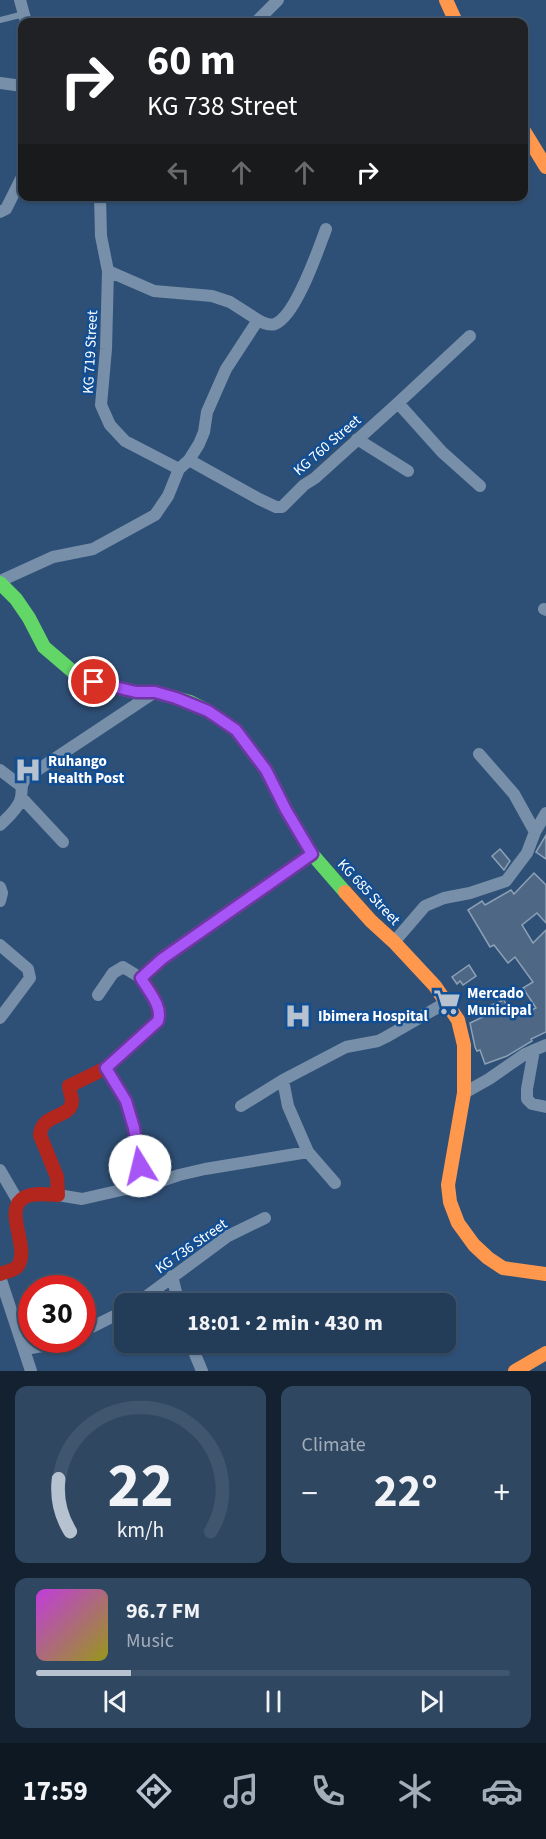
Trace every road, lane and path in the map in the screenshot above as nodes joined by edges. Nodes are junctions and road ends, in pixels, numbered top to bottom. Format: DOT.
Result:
graph roads {
  1 [pos="20,0"];
  2 [pos="278,0"];
  3 [pos="446,0"];
  4 [pos="25,18"];
  5 [pos="260,18"];
  6 [pos="454,18"];
  7 [pos="18,19"];
  8 [pos="0,20"];
  9 [pos="0,83"];
  10 [pos="18,85"];
  11 [pos="528,137"];
  12 [pos="546,166"];
  13 [pos="18,185"];
  14 [pos="100,201"];
  15 [pos="0,212"];
  16 [pos="326,229"];
  17 [pos="108,271"];
  18 [pos="258,320"];
  19 [pos="470,336"];
  20 [pos="398,403"];
  21 [pos="357,439"];
  22 [pos="189,460"];
  23 [pos="179,468"];
  24 [pos="408,471"];
  25 [pos="480,486"];
  26 [pos="0,582"];
  27 [pos="155,692"];
  28 [pos="479,754"];
  29 [pos="0,770"];
  30 [pos="21,791"];
  31 [pos="546,813"];
  32 [pos="0,825"];
  33 [pos="535,832"];
  34 [pos="63,842"];
  35 [pos="312,854"];
  36 [pos="0,887"];
  37 [pos="0,901"];
  38 [pos="394,942"];
  39 [pos="0,945"];
  40 [pos="141,978"];
  41 [pos="98,995"];
  42 [pos="447,1002"];
  43 [pos="0,1018"];
  44 [pos="540,1047"];
  45 [pos="106,1068"];
  46 [pos="283,1080"];
  47 [pos="464,1093"];
  48 [pos="241,1106"];
  49 [pos="546,1107"];
  50 [pos="308,1152"];
  51 [pos="0,1170"];
  52 [pos="334,1183"];
  53 [pos="143,1185"];
  54 [pos="58,1195"];
  55 [pos="18,1201"];
  56 [pos="265,1218"];
  57 [pos="546,1274"];
  58 [pos="0,1276"];
  59 [pos="172,1276"];
  60 [pos="150,1293"];
  61 [pos="176,1293"];
  62 [pos="114,1316"];
  63 [pos="96,1325"];
  64 [pos="18,1329"];
  65 [pos="26,1353"];
  66 [pos="194,1353"];
  67 [pos="546,1353"];
  68 [pos="29,1370"];
  69 [pos="201,1371"];
  70 [pos="516,1371"];
  1 -- 4 [label="street"];
  2 -- 5 [label="street"];
  3 -- 6 [label="street"];
  7 -- 8 [label="lane"];
  9 -- 10 [label="street"];
  11 -- 12 [label="street"];
  13 -- 15 [label="street"];
  14 -- 17 [label="street, KG 719 Street"];
  16 -- 18 [label="street"];
  17 -- 18 [label="street"];
  17 -- 23 [label="street, KG 719 Street"];
  18 -- 22 [label="street"];
  19 -- 20 [label="street, KG 760 Street"];
  20 -- 21 [label="street, KG 760 Street"];
  20 -- 25 [label="street"];
  21 -- 22 [label="street, KG 760 Street"];
  21 -- 24 [label="street"];
  22 -- 23 [label="street"];
  23 -- 26 [label="street"];
  26 -- 27 [label="street, KG 685 Street"];
  27 -- 30 [label="street"];
  27 -- 35 [label="street, KG 685 Street"];
  28 -- 33 [label="street"];
  29 -- 30 [label="street"];
  30 -- 32 [label="street"];
  30 -- 34 [label="street"];
  31 -- 33 [label="street"];
  33 -- 38 [label="street"];
  35 -- 38 [label="street, KG 685 Street"];
  35 -- 40 [label="street"];
  36 -- 37 [label="street"];
  38 -- 42 [label="street, KG 685 Street"];
  39 -- 43 [label="street"];
  40 -- 41 [label="street"];
  40 -- 45 [label="street"];
  42 -- 46 [label="street"];
  42 -- 47 [label="street, KG 685 Street"];
  44 -- 47 [label="street"];
  44 -- 49 [label="street"];
  45 -- 53 [label="street"];
  45 -- 54 [label="street"];
  46 -- 48 [label="street"];
  46 -- 50 [label="street"];
  47 -- 57 [label="street, KG 685 Street"];
  50 -- 52 [label="street"];
  50 -- 53 [label="street"];
  51 -- 55 [label="street"];
  53 -- 54 [label="street"];
  54 -- 55 [label="street"];
  55 -- 58 [label="street"];
  56 -- 59 [label="street, KG 736 Street"];
  58 -- 64 [label="street"];
  59 -- 60 [label="street, KG 736 Street"];
  59 -- 61 [label="street"];
  62 -- 63 [label="street"];
  65 -- 68 [label="street"];
  66 -- 69 [label="street"];
  67 -- 70 [label="street"];
}
